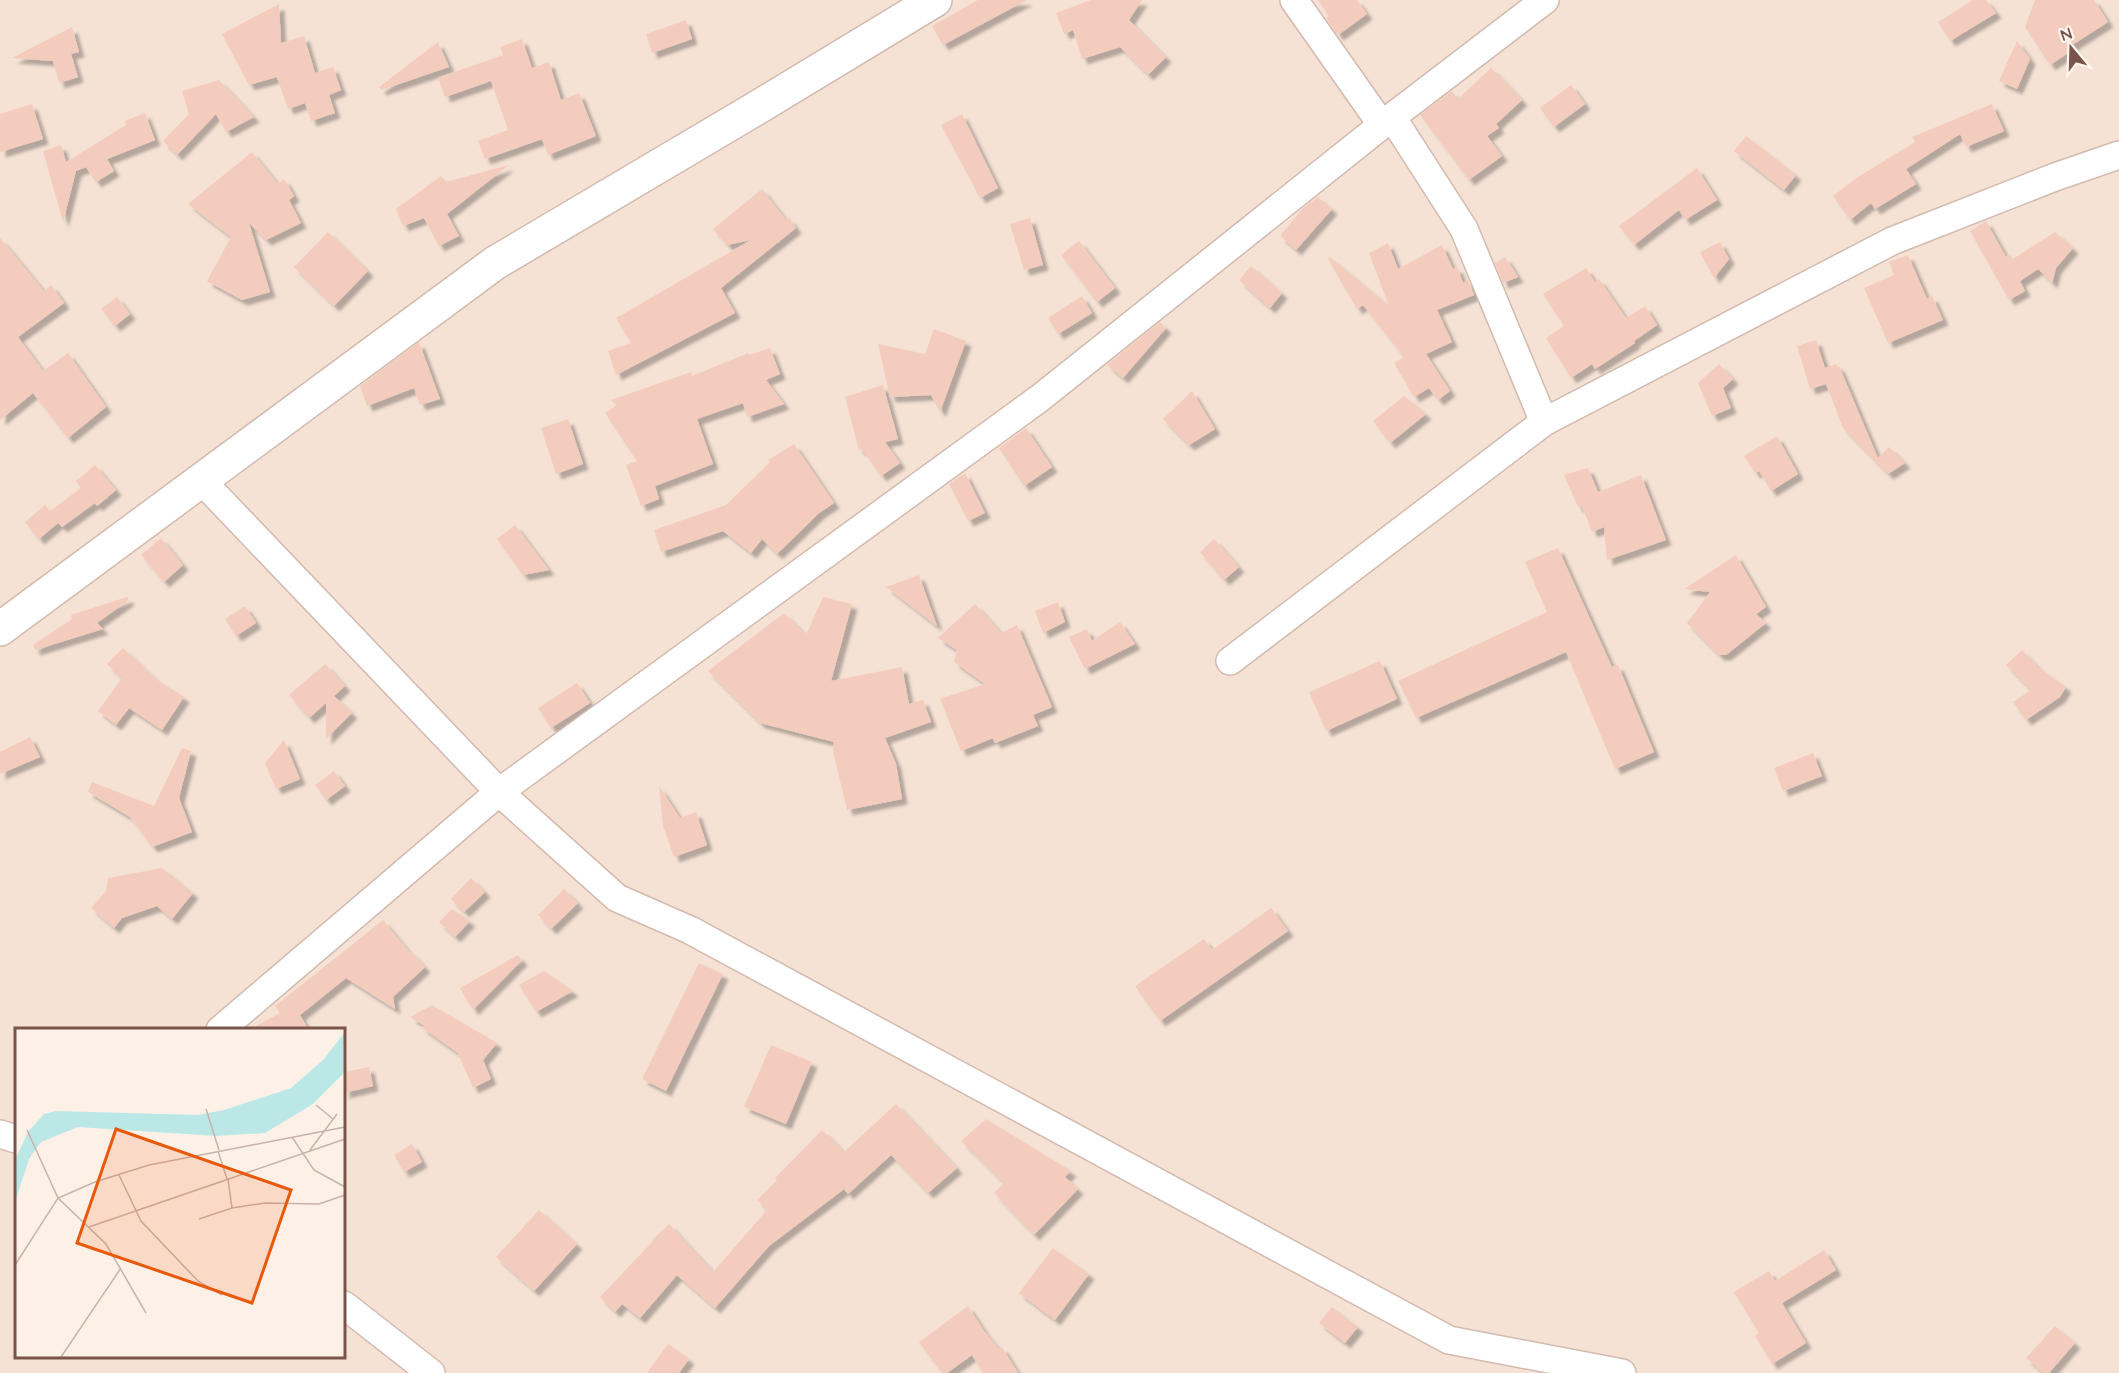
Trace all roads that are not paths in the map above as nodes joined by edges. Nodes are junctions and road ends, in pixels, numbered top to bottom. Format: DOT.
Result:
graph roads {
  1 [pos="935,0"];
  2 [pos="1294,0"];
  3 [pos="1545,0"];
  4 [pos="1387,121"];
  5 [pos="2119,155"];
  6 [pos="1544,422"];
  7 [pos="201,480"];
  8 [pos="0,629"];
  9 [pos="1230,661"];
  10 [pos="499,792"];
  11 [pos="221,1028"];
  12 [pos="0,1134"];
  13 [pos="15,1139"];
  14 [pos="345,1306"];
  15 [pos="431,1373"];
  16 [pos="1622,1373"];
  1 -- 7 [label="street"];
  2 -- 4 [label="street"];
  3 -- 4 [label="street"];
  4 -- 6 [label="street"];
  4 -- 10 [label="street"];
  5 -- 6 [label="street"];
  6 -- 9 [label="street"];
  7 -- 8 [label="street"];
  7 -- 10 [label="street"];
  10 -- 11 [label="street"];
  10 -- 16 [label="street"];
  12 -- 13 [label="street"];
  14 -- 15 [label="street"];
}
